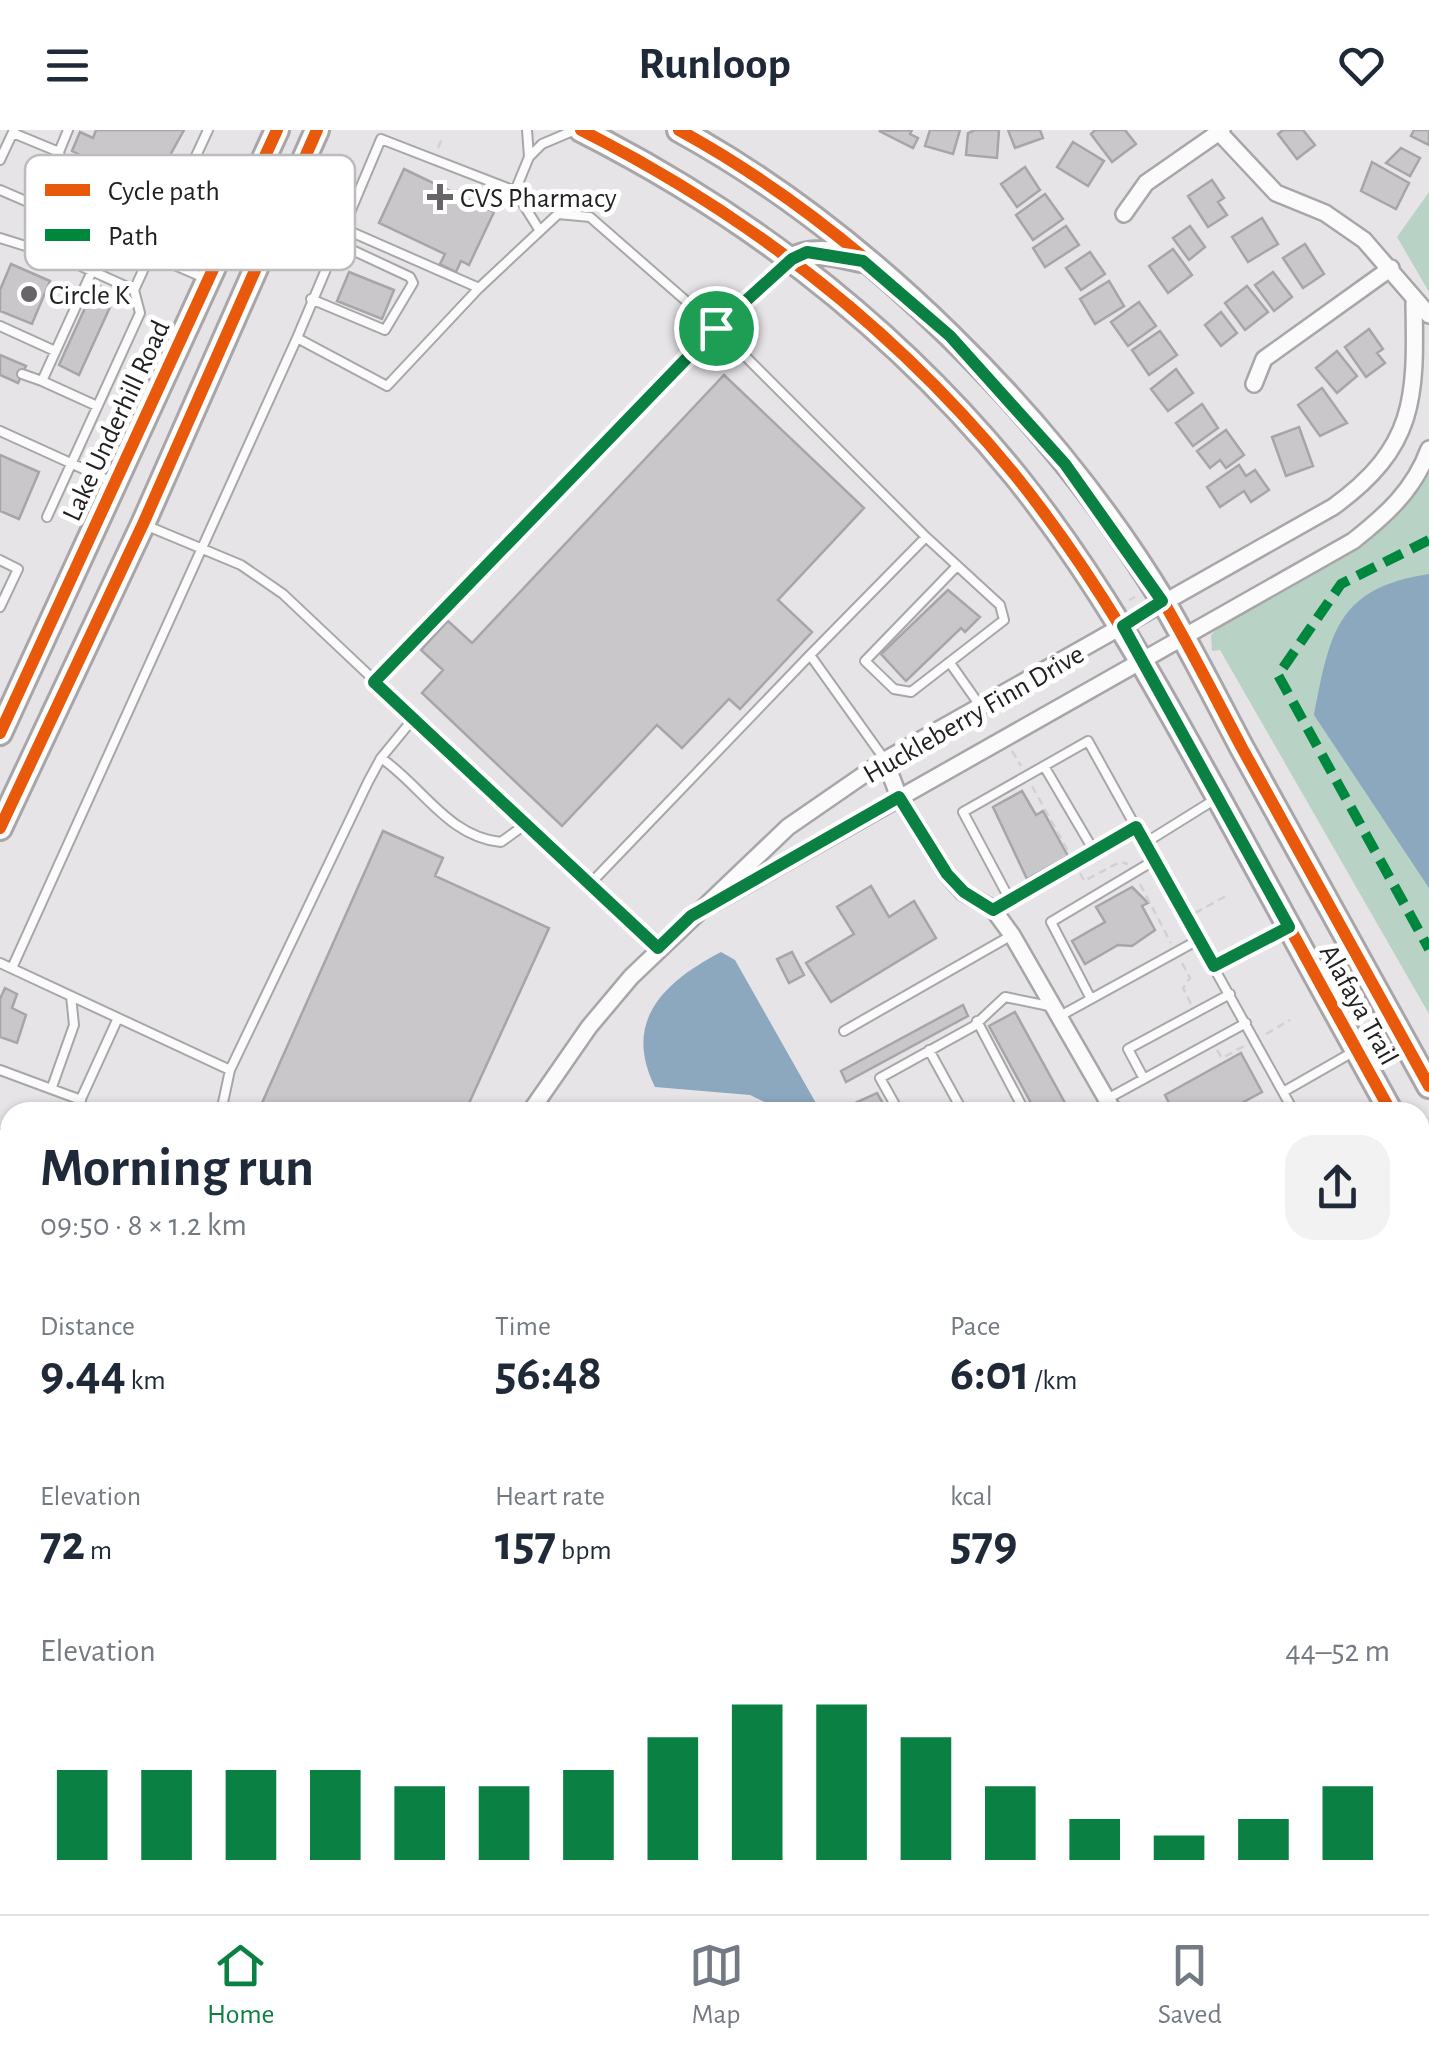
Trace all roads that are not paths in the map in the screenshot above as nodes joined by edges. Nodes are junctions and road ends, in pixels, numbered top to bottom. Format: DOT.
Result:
graph roads {
  1 [pos="68,130"];
  2 [pos="208,130"];
  3 [pos="277,130"];
  4 [pos="318,130"];
  5 [pos="527,130"];
  6 [pos="578,130"];
  7 [pos="13,131"];
  8 [pos="1219,131"];
  9 [pos="693,133"];
  10 [pos="59,152"];
  11 [pos="60,155"];
  12 [pos="196,155"];
  13 [pos="266,155"];
  14 [pos="307,155"];
  15 [pos="529,156"];
  16 [pos="0,160"];
  17 [pos="0,190"];
  18 [pos="515,191"];
  19 [pos="355,198"];
  20 [pos="25,201"];
  21 [pos="1124,214"];
  22 [pos="540,231"];
  23 [pos="355,234"];
  24 [pos="1,240"];
  25 [pos="25,248"];
  26 [pos="355,251"];
  27 [pos="792,259"];
  28 [pos="863,261"];
  29 [pos="1391,268"];
  30 [pos="89,270"];
  31 [pos="143,270"];
  32 [pos="185,270"];
  33 [pos="214,270"];
  34 [pos="255,270"];
  35 [pos="323,270"];
  36 [pos="92,271"];
  37 [pos="209,280"];
  38 [pos="479,288"];
  39 [pos="134,290"];
  40 [pos="311,299"];
  41 [pos="1414,303"];
  42 [pos="1429,315"];
  43 [pos="0,326"];
  44 [pos="716,328"];
  45 [pos="297,338"];
  46 [pos="55,351"];
  47 [pos="22,374"];
  48 [pos="42,381"];
  49 [pos="1254,384"];
  50 [pos="97,406"];
  51 [pos="0,432"];
  52 [pos="1429,449"];
  53 [pos="72,463"];
  54 [pos="113,482"];
  55 [pos="101,506"];
  56 [pos="46,517"];
  57 [pos="143,524"];
  58 [pos="926,537"];
  59 [pos="203,548"];
  60 [pos="0,560"];
  61 [pos="957,566"];
  62 [pos="1162,601"];
  63 [pos="0,607"];
  64 [pos="1123,626"];
  65 [pos="1182,638"];
  66 [pos="810,655"];
  67 [pos="1143,661"];
  68 [pos="950,663"];
  69 [pos="374,682"];
  70 [pos="981,706"];
  71 [pos="413,719"];
  72 [pos="0,733"];
  73 [pos="380,758"];
  74 [pos="885,760"];
  75 [pos="1044,766"];
  76 [pos="899,797"];
  77 [pos="1218,798"];
  78 [pos="526,824"];
  79 [pos="1136,827"];
  80 [pos="0,828"];
  81 [pos="1146,842"];
  82 [pos="1094,851"];
  83 [pos="1155,860"];
  84 [pos="590,884"];
  85 [pos="1010,900"];
  86 [pos="993,910"];
  87 [pos="691,916"];
  88 [pos="1289,927"];
  89 [pos="1012,935"];
  90 [pos="1200,939"];
  91 [pos="658,948"];
  92 [pos="0,962"];
  93 [pos="1214,966"];
  94 [pos="12,968"];
  95 [pos="1230,994"];
  96 [pos="71,996"];
  97 [pos="1091,999"];
  98 [pos="1058,1012"];
  99 [pos="118,1018"];
  100 [pos="978,1021"];
  101 [pos="1246,1023"];
  102 [pos="844,1031"];
  103 [pos="929,1050"];
  104 [pos="1356,1050"];
  105 [pos="0,1070"];
  106 [pos="230,1070"];
  107 [pos="1144,1079"];
  108 [pos="1429,1086"];
  109 [pos="52,1087"];
  110 [pos="1283,1092"];
  111 [pos="81,1100"];
  112 [pos="224,1102"];
  113 [pos="537,1102"];
  114 [pos="893,1102"];
  115 [pos="958,1102"];
  116 [pos="1020,1102"];
  117 [pos="1109,1102"];
  118 [pos="1116,1102"];
  119 [pos="1288,1102"];
  120 [pos="1385,1102"];
  1 -- 10 [label="lane"];
  2 -- 12 [label="lane"];
  3 -- 13 [label="main road, Lake Underhill Road"];
  4 -- 14 [label="main road"];
  5 -- 15 [label="lane"];
  6 -- 15 [label="lane"];
  6 -- 27 [label="main road, Alafaya Trail"];
  7 -- 10 [label="lane"];
  7 -- 16 [label="lane"];
  8 -- 21 [label="street"];
  8 -- 29 [label="street"];
  9 -- 28 [label="main road, Alafaya Trail"];
  10 -- 11 [label="lane"];
  15 -- 18 [label="lane"];
  17 -- 20 [label="lane"];
  18 -- 19 [label="lane"];
  18 -- 22 [label="lane"];
  22 -- 38 [label="lane"];
  22 -- 44 [label="lane"];
  23 -- 38 [label="lane"];
  24 -- 25 [label="lane"];
  26 -- 40 [label="lane"];
  27 -- 28 [label="main road"];
  27 -- 44 [label="lane"];
  27 -- 64 [label="main road, Alafaya Trail"];
  28 -- 62 [label="main road, Alafaya Trail"];
  29 -- 41 [label="street"];
  29 -- 49 [label="street"];
  30 -- 36 [label="lane"];
  31 -- 39 [label="lane"];
  32 -- 37 [label="lane"];
  33 -- 37 [label="main road, Lake Underhill Road"];
  34 -- 57 [label="main road"];
  35 -- 40 [label="lane"];
  36 -- 39 [label="lane"];
  36 -- 46 [label="lane"];
  37 -- 54 [label="main road, Lake Underhill Road"];
  38 -- 45 [label="lane"];
  39 -- 50 [label="lane"];
  40 -- 45 [label="lane"];
  41 -- 42 [label="street"];
  41 -- 62 [label="street, Huckleberry Finn Drive"];
  43 -- 46 [label="lane"];
  44 -- 58 [label="lane"];
  44 -- 69 [label="lane"];
  45 -- 59 [label="lane"];
  46 -- 48 [label="lane"];
  47 -- 48 [label="lane"];
  48 -- 50 [label="lane"];
  50 -- 53 [label="lane"];
  51 -- 53 [label="lane"];
  52 -- 65 [label="street, Huckleberry Finn Drive"];
  53 -- 54 [label="lane"];
  53 -- 56 [label="lane"];
  54 -- 55 [label="main road, Lake Underhill Road"];
  55 -- 57 [label="main road"];
  55 -- 72 [label="main road, Lake Underhill Road"];
  57 -- 59 [label="lane"];
  57 -- 80 [label="main road"];
  58 -- 61 [label="lane"];
  58 -- 66 [label="lane"];
  59 -- 69 [label="lane"];
  59 -- 94 [label="lane"];
  60 -- 63 [label="lane"];
  61 -- 68 [label="lane"];
  61 -- 68 [label="lane"];
  62 -- 64 [label="street, Huckleberry Finn Drive"];
  62 -- 65 [label="main road, Alafaya Trail"];
  64 -- 67 [label="main road, Alafaya Trail"];
  64 -- 70 [label="street, Huckleberry Finn Drive"];
  65 -- 67 [label="street, Huckleberry Finn Drive"];
  65 -- 108 [label="main road, Alafaya Trail"];
  66 -- 74 [label="lane"];
  66 -- 84 [label="lane"];
  67 -- 76 [label="street, Huckleberry Finn Drive"];
  67 -- 77 [label="main road, Alafaya Trail"];
  68 -- 70 [label="lane"];
  69 -- 71 [label="lane"];
  70 -- 74 [label="street, Huckleberry Finn Drive"];
  71 -- 73 [label="lane"];
  71 -- 78 [label="lane"];
  73 -- 78 [label="lane"];
  73 -- 106 [label="lane"];
  74 -- 76 [label="street"];
  74 -- 87 [label="street, Huckleberry Finn Drive"];
  75 -- 79 [label="lane"];
  75 -- 82 [label="lane"];
  75 -- 85 [label="lane"];
  76 -- 86 [label="street"];
  76 -- 87 [label="street, Huckleberry Finn Drive"];
  77 -- 81 [label="lane"];
  77 -- 88 [label="main road, Alafaya Trail"];
  78 -- 84 [label="lane"];
  79 -- 81 [label="lane"];
  79 -- 82 [label="lane"];
  81 -- 83 [label="lane"];
  82 -- 85 [label="lane"];
  83 -- 90 [label="lane"];
  83 -- 97 [label="lane"];
  84 -- 91 [label="lane"];
  85 -- 86 [label="lane"];
  86 -- 89 [label="street"];
  87 -- 91 [label="street, Huckleberry Finn Drive"];
  88 -- 93 [label="lane"];
  88 -- 104 [label="main road, Alafaya Trail"];
  89 -- 98 [label="street"];
  89 -- 102 [label="lane"];
  90 -- 93 [label="lane"];
  90 -- 97 [label="lane"];
  91 -- 113 [label="street, Huckleberry Finn Drive"];
  92 -- 94 [label="lane"];
  93 -- 95 [label="lane"];
  94 -- 96 [label="lane"];
  95 -- 101 [label="lane"];
  95 -- 107 [label="lane"];
  96 -- 99 [label="lane"];
  96 -- 109 [label="lane"];
  97 -- 98 [label="lane"];
  98 -- 100 [label="lane"];
  98 -- 117 [label="street"];
  99 -- 106 [label="lane"];
  99 -- 111 [label="lane"];
  100 -- 103 [label="lane"];
  100 -- 116 [label="lane"];
  101 -- 107 [label="lane"];
  101 -- 110 [label="lane"];
  103 -- 114 [label="lane"];
  103 -- 115 [label="lane"];
  104 -- 110 [label="lane"];
  104 -- 120 [label="main road, Alafaya Trail"];
  105 -- 109 [label="lane"];
  106 -- 112 [label="lane"];
  107 -- 118 [label="lane"];
  109 -- 111 [label="lane"];
  110 -- 119 [label="lane"];
}
